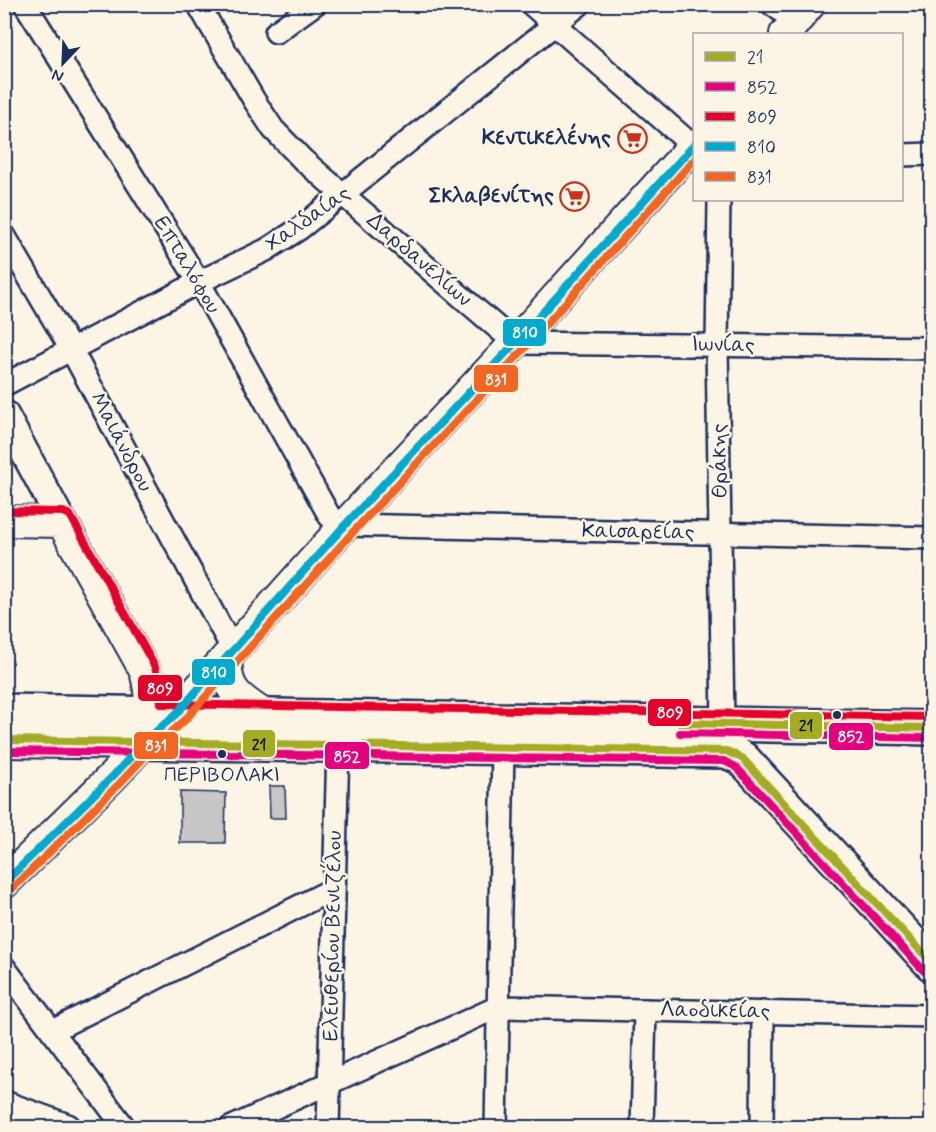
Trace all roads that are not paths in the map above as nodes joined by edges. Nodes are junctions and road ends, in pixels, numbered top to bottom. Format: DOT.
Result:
graph roads {
  1 [pos="25,4"];
  2 [pos="198,4"];
  3 [pos="315,4"];
  4 [pos="531,4"];
  5 [pos="580,4"];
  6 [pos="555,24"];
  7 [pos="276,32"];
  8 [pos="693,145"];
  9 [pos="693,147"];
  10 [pos="903,154"];
  11 [pos="932,154"];
  12 [pos="343,195"];
  13 [pos="719,201"];
  14 [pos="4,235"];
  15 [pos="199,282"];
  16 [pos="515,343"];
  17 [pos="717,345"];
  18 [pos="932,348"];
  19 [pos="72,351"];
  20 [pos="4,385"];
  21 [pos="4,414"];
  22 [pos="4,521"];
  23 [pos="62,522"];
  24 [pos="345,525"];
  25 [pos="721,534"];
  26 [pos="932,538"];
  27 [pos="230,653"];
  28 [pos="4,711"];
  29 [pos="266,716"];
  30 [pos="157,723"];
  31 [pos="723,723"];
  32 [pos="932,728"];
  33 [pos="4,740"];
  34 [pos="338,745"];
  35 [pos="503,748"];
  36 [pos="4,883"];
  37 [pos="333,889"];
  38 [pos="932,964"];
  39 [pos="4,967"];
  40 [pos="498,1007"];
  41 [pos="645,1010"];
  42 [pos="763,1012"];
  43 [pos="932,1016"];
  44 [pos="52,1030"];
  45 [pos="329,1083"];
  46 [pos="4,1105"];
  47 [pos="67,1128"];
  48 [pos="125,1128"];
  49 [pos="230,1128"];
  50 [pos="328,1128"];
  51 [pos="496,1128"];
  52 [pos="642,1128"];
  53 [pos="762,1128"];
  1 -- 15 [label="street, Επταλόφου"];
  2 -- 12 [label="street, Δαρδανελίων"];
  3 -- 7 [label="street"];
  4 -- 6 [label="street"];
  5 -- 6 [label="street, Χαλδαίας"];
  6 -- 8 [label="street"];
  6 -- 12 [label="street, Χαλδαίας"];
  9 -- 16 [label="main road"];
  10 -- 11 [label="street"];
  12 -- 15 [label="street, Χαλδαίας"];
  12 -- 16 [label="street, Δαρδανελίων"];
  13 -- 17 [label="street, Θράκης"];
  14 -- 19 [label="street, Μαιάνδρου"];
  15 -- 19 [label="street, Χαλδαίας"];
  15 -- 24 [label="street, Επταλόφου"];
  16 -- 17 [label="street, Ιωνίας"];
  16 -- 24 [label="main road"];
  17 -- 18 [label="street, Ιωνίας"];
  17 -- 25 [label="street, Θράκης"];
  19 -- 20 [label="street, Χαλδαίας"];
  19 -- 27 [label="street, Μαιάνδρου"];
  21 -- 23 [label="street"];
  22 -- 23 [label="main road"];
  23 -- 30 [label="main road"];
  24 -- 25 [label="street, Καισαρείας"];
  24 -- 27 [label="main road"];
  25 -- 26 [label="street, Καισαρείας"];
  25 -- 31 [label="street, Θράκης"];
  27 -- 29 [label="main road"];
  27 -- 30 [label="main road"];
  28 -- 30 [label="main road"];
  29 -- 30 [label="main road"];
  29 -- 31 [label="main road"];
  30 -- 33 [label="main road"];
  30 -- 34 [label="main road"];
  30 -- 36 [label="main road"];
  31 -- 32 [label="main road"];
  34 -- 35 [label="main road"];
  34 -- 37 [label="street, Ελευθερίου Βενιζέλου"];
  35 -- 38 [label="main road"];
  35 -- 40 [label="street"];
  37 -- 44 [label="street"];
  37 -- 45 [label="street, Ελευθερίου Βενιζέλου"];
  39 -- 44 [label="street"];
  40 -- 41 [label="street, Λαοδικείας"];
  40 -- 45 [label="street"];
  40 -- 51 [label="street"];
  41 -- 42 [label="street, Λαοδικείας"];
  41 -- 52 [label="street"];
  42 -- 43 [label="street, Λαοδικείας"];
  42 -- 53 [label="street"];
  44 -- 48 [label="street"];
  45 -- 49 [label="street"];
  45 -- 50 [label="street, Ελευθερίου Βενιζέλου"];
  46 -- 47 [label="street"];
}
